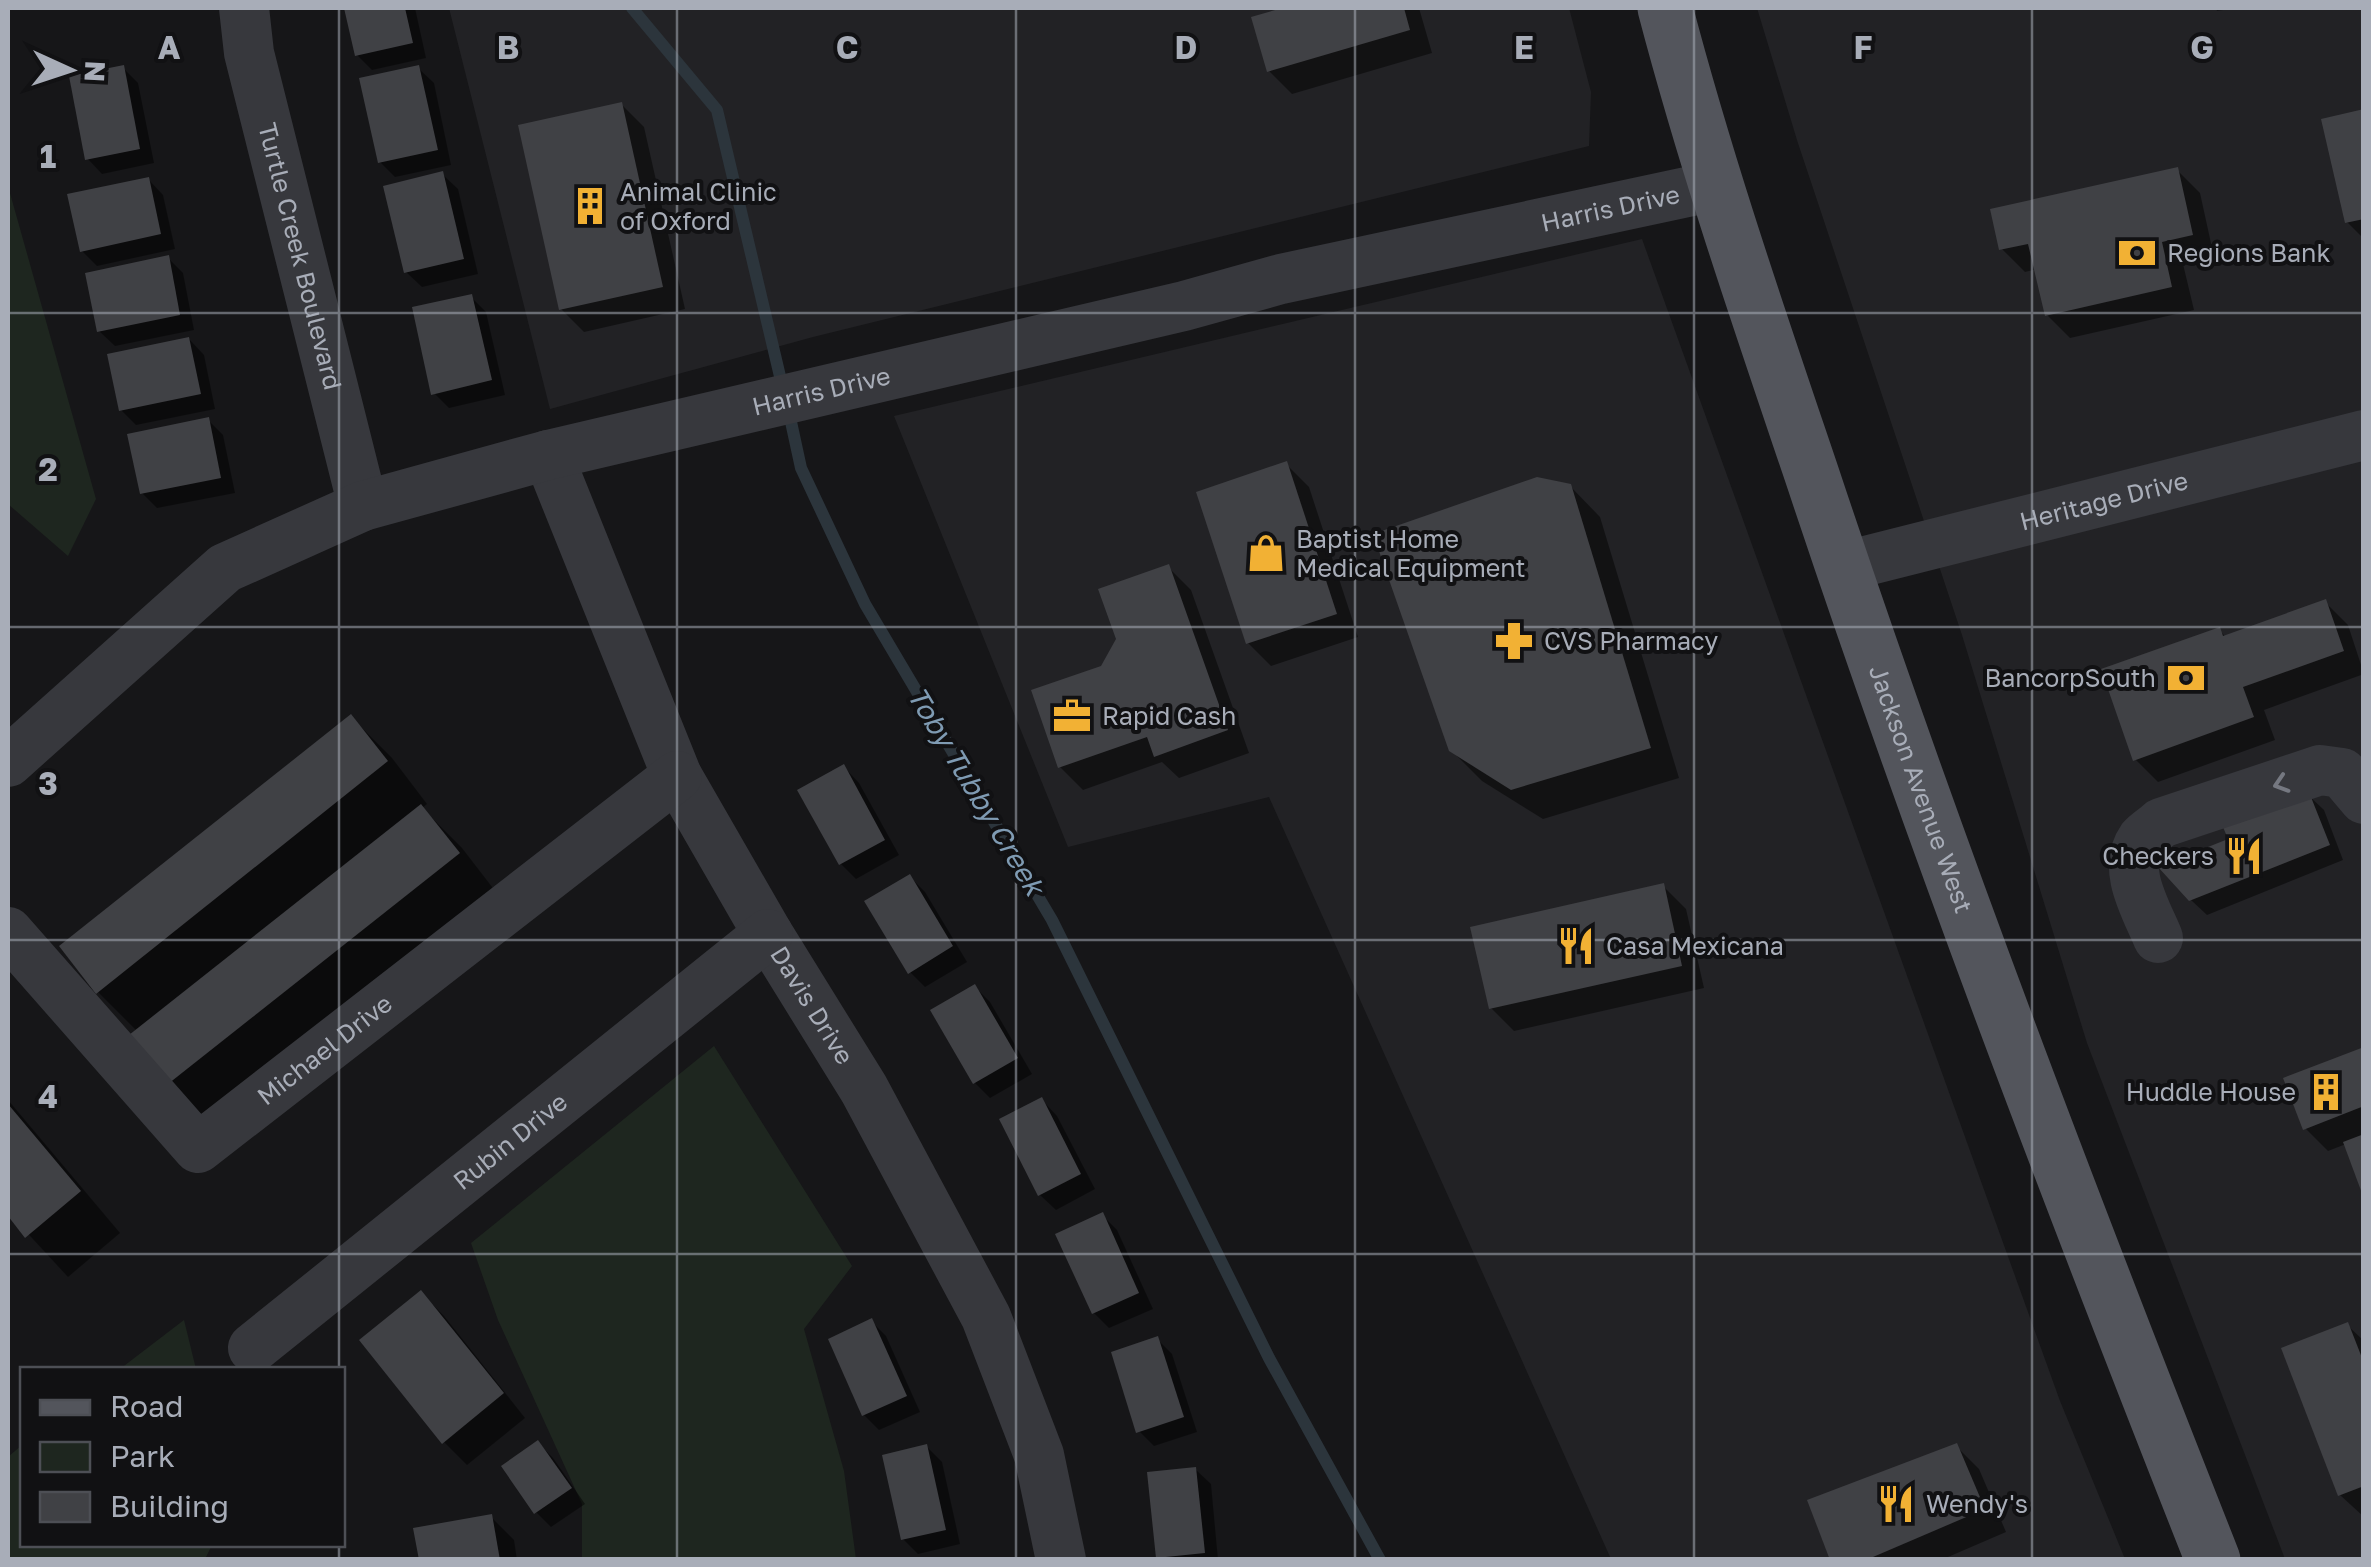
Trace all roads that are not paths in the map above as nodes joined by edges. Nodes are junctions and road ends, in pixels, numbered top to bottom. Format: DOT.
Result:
graph roads {
  1 [pos="244,8"];
  2 [pos="1665,8"];
  3 [pos="1716,186"];
  4 [pos="2364,435"];
  5 [pos="548,455"];
  6 [pos="362,506"];
  7 [pos="1842,567"];
  8 [pos="8,762"];
  9 [pos="677,776"];
  10 [pos="2364,798"];
  11 [pos="8,932"];
  12 [pos="768,934"];
  13 [pos="2158,938"];
  14 [pos="253,1348"];
  15 [pos="1061,1560"];
  16 [pos="2212,1560"];
  1 -- 6 [label="street, Turtle Creek Boulevard"];
  2 -- 3 [label="main road, Jackson Avenue West"];
  3 -- 5 [label="street, Harris Drive"];
  3 -- 7 [label="main road, Jackson Avenue West"];
  4 -- 7 [label="street, Heritage Drive"];
  5 -- 6 [label="street, Harris Drive"];
  5 -- 9 [label="street, Davis Drive"];
  6 -- 8 [label="street, Harris Drive"];
  7 -- 16 [label="main road, Jackson Avenue West"];
  9 -- 11 [label="street, Michael Drive"];
  9 -- 12 [label="street, Davis Drive"];
  10 -- 13 [label="street, one-way"];
  12 -- 14 [label="street, Rubin Drive"];
  12 -- 15 [label="street, Davis Drive"];
}
